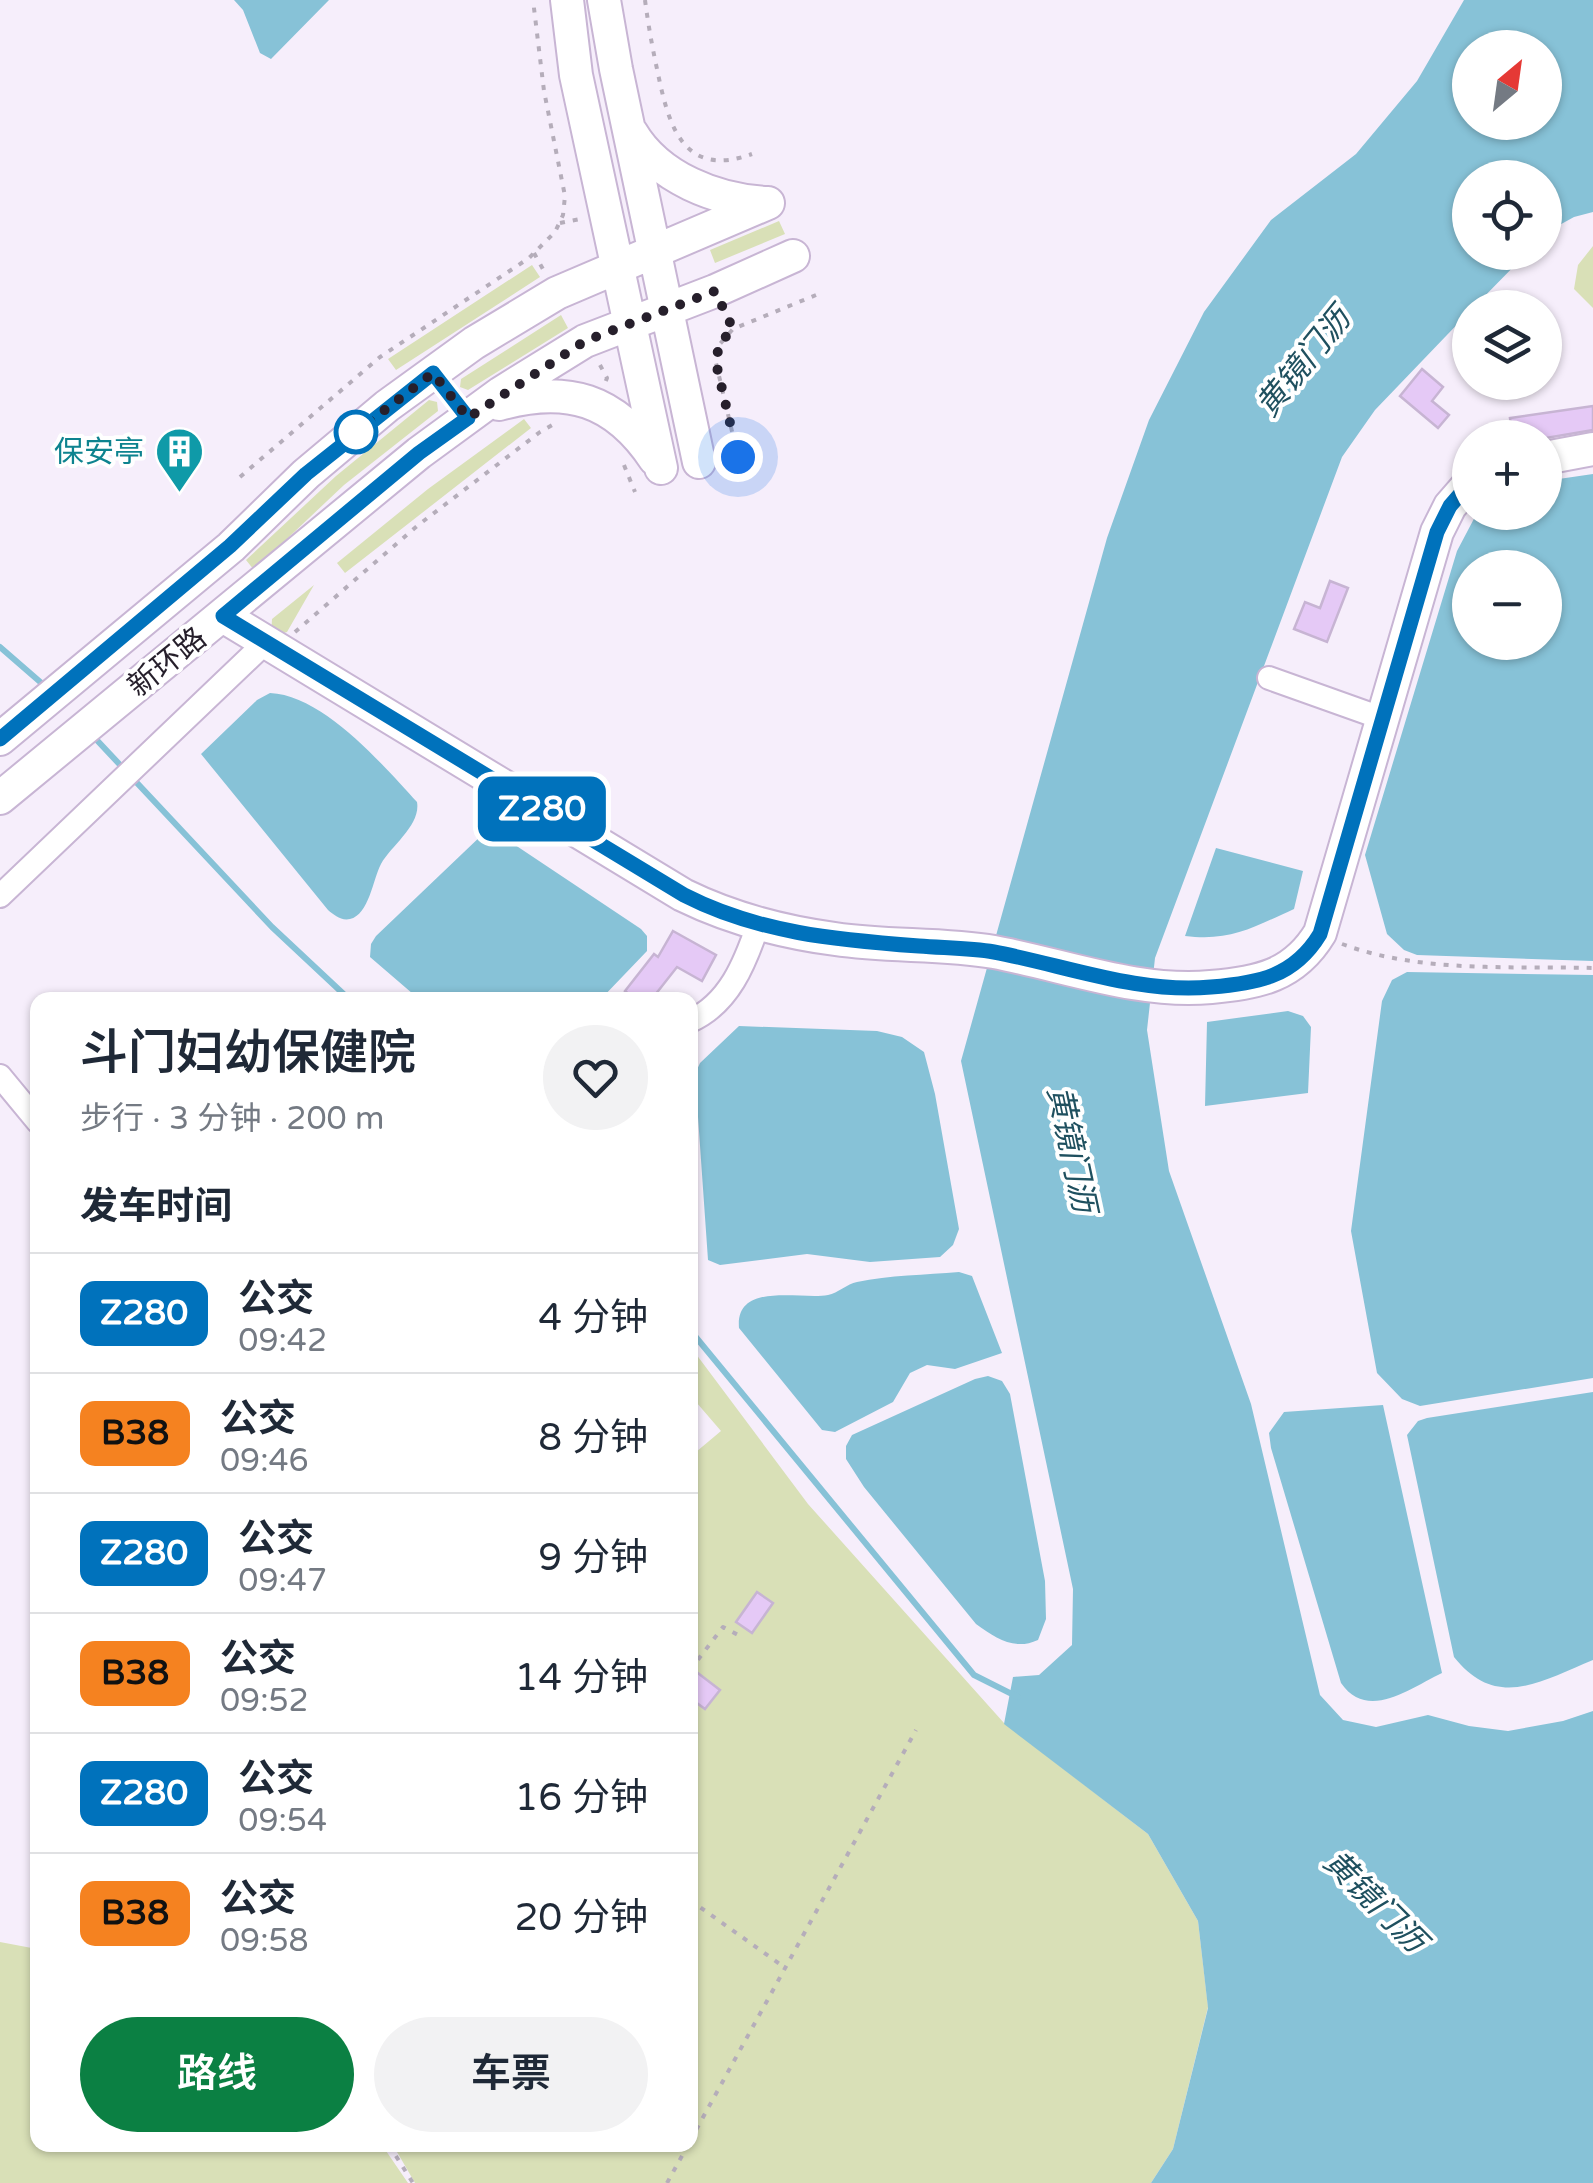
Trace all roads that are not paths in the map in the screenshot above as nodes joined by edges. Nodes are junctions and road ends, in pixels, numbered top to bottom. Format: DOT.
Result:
graph roads {
  1 [pos="567,0"];
  2 [pos="604,0"];
  3 [pos="627,124"];
  4 [pos="654,252"];
  5 [pos="793,256"];
  6 [pos="617,268"];
  7 [pos="666,310"];
  8 [pos="630,324"];
  9 [pos="433,373"];
  10 [pos="468,418"];
  11 [pos="1593,449"];
  12 [pos="1562,455"];
  13 [pos="699,462"];
  14 [pos="1452,504"];
  15 [pos="223,616"];
  16 [pos="271,645"];
  17 [pos="1269,678"];
  18 [pos="1384,718"];
  19 [pos="0,739"];
  20 [pos="0,798"];
  21 [pos="0,896"];
  22 [pos="758,925"];
  23 [pos="698,1016"];
  24 [pos="0,1076"];
  25 [pos="30,1112"];
  1 -- 6 [label="street"];
  2 -- 3 [label="street"];
  3 -- 4 [label="street"];
  3 -- 4 [label="street, 新环路"];
  4 -- 6 [label="street, 新环路"];
  4 -- 7 [label="street"];
  5 -- 7 [label="street, 新环路"];
  6 -- 8 [label="street"];
  6 -- 9 [label="street, 新环路"];
  7 -- 8 [label="street, 新环路"];
  7 -- 13 [label="street"];
  8 -- 10 [label="street, 新环路"];
  8 -- 10 [label="street"];
  9 -- 10 [label="street"];
  9 -- 19 [label="street, 新环路"];
  10 -- 15 [label="street, 新环路"];
  11 -- 12 [label="street"];
  14 -- 18 [label="street"];
  15 -- 16 [label="street"];
  15 -- 20 [label="street, 新环路"];
  16 -- 21 [label="street"];
  16 -- 22 [label="street"];
  17 -- 18 [label="street"];
  18 -- 22 [label="street"];
  22 -- 23 [label="street"];
  24 -- 25 [label="street"];
}
